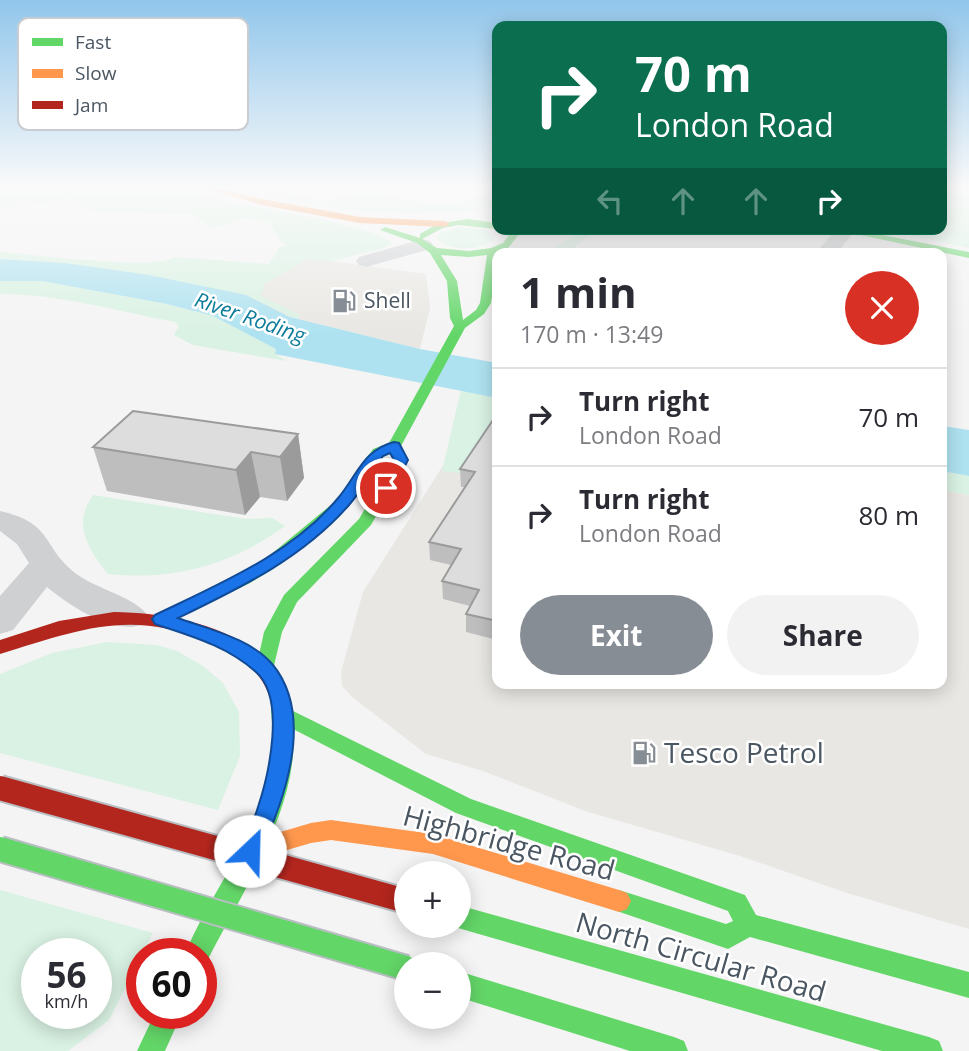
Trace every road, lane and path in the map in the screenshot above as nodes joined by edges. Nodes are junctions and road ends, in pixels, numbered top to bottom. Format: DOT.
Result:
graph roads {
  1 [pos="403,237"];
  2 [pos="428,237"];
  3 [pos="876,237"];
  4 [pos="426,245"];
  5 [pos="930,248"];
  6 [pos="492,251"];
  7 [pos="947,252"];
  8 [pos="492,254"];
  9 [pos="969,256"];
  10 [pos="366,261"];
  11 [pos="460,326"];
  12 [pos="394,446"];
  13 [pos="0,521"];
  14 [pos="45,566"];
  15 [pos="145,618"];
  16 [pos="0,621"];
  17 [pos="0,647"];
  18 [pos="265,668"];
  19 [pos="282,714"];
  20 [pos="0,788"];
  21 [pos="0,849"];
  22 [pos="250,851"];
  23 [pos="394,898"];
  24 [pos="471,920"];
  25 [pos="748,925"];
  26 [pos="206,938"];
  27 [pos="394,964"];
  28 [pos="969,985"];
  29 [pos="471,988"];
  30 [pos="161,1029"];
  31 [pos="151,1051"];
  32 [pos="674,1051"];
  33 [pos="929,1051"];
  1 -- 4 [label="main road"];
  2 -- 4 [label="main road"];
  3 -- 5 [label="main road"];
  4 -- 6 [label="main road"];
  4 -- 10 [label="street"];
  4 -- 11 [label="main road"];
  7 -- 9 [label="main road"];
  8 -- 11 [label="main road"];
  11 -- 12 [label="main road"];
  12 -- 15 [label="main road"];
  12 -- 18 [label="main road"];
  13 -- 14 [label="street"];
  14 -- 15 [label="street"];
  14 -- 16 [label="street"];
  15 -- 17 [label="main road"];
  15 -- 18 [label="main road"];
  18 -- 19 [label="main road"];
  19 -- 22 [label="main road"];
  19 -- 25 [label="main road, Highbridge Road"];
  20 -- 23 [label="main road, bridge"];
  21 -- 27 [label="main road, bridge"];
  22 -- 25 [label="main road, Highbridge Road"];
  22 -- 26 [label="main road"];
  24 -- 33 [label="main road, North Circular Road"];
  25 -- 28 [label="main road, Highbridge Road"];
  29 -- 32 [label="main road"];
  30 -- 31 [label="main road"];
}
